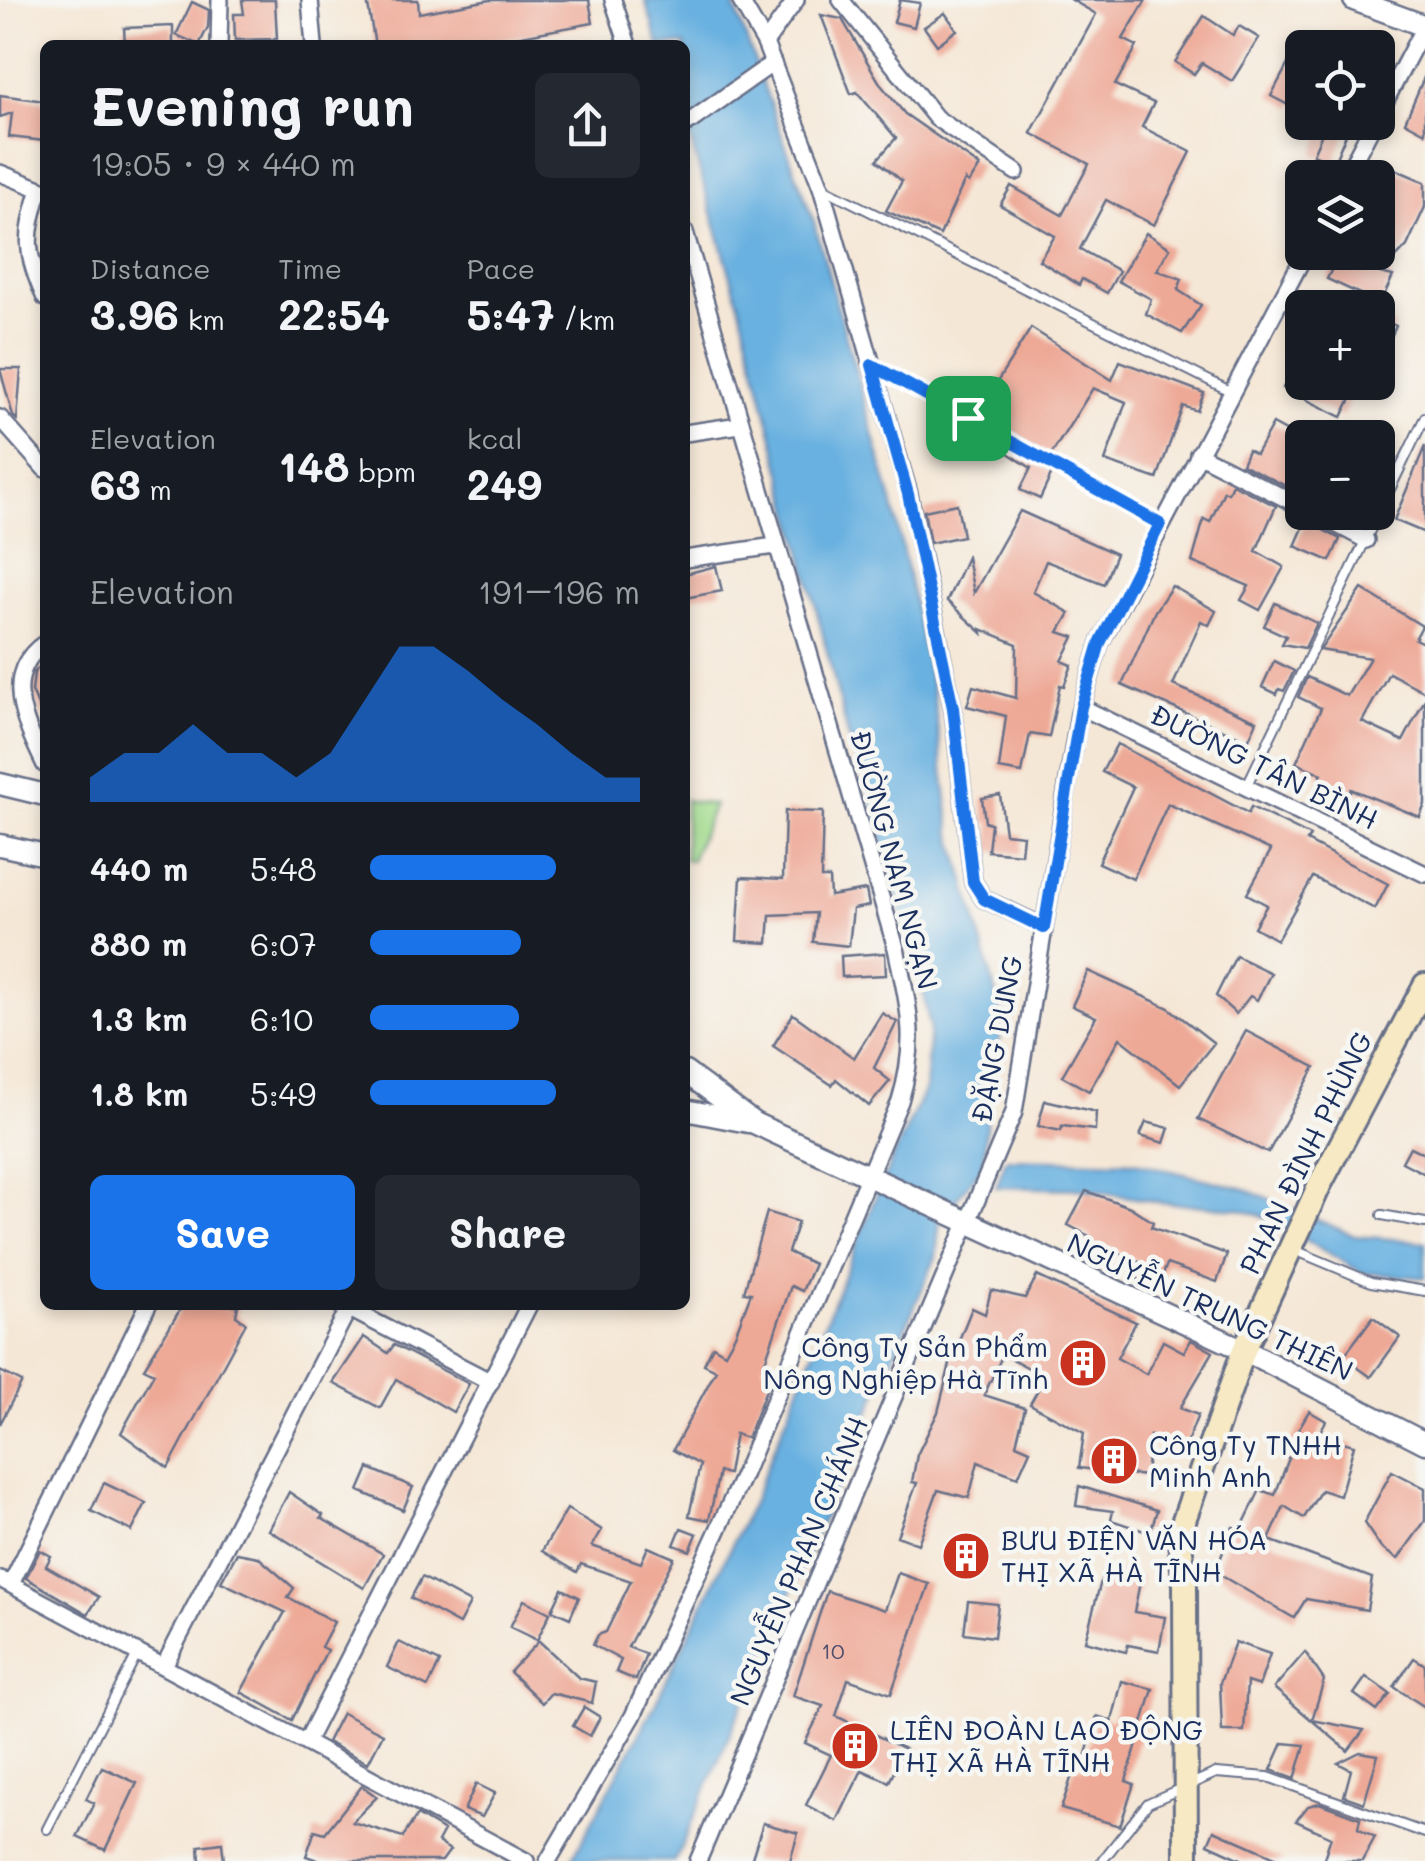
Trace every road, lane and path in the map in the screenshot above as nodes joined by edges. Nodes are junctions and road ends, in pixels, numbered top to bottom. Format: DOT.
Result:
graph roads {
  1 [pos="220,0"];
  2 [pos="310,0"];
  3 [pos="614,0"];
  4 [pos="740,0"];
  5 [pos="796,0"];
  6 [pos="841,0"];
  7 [pos="1354,0"];
  8 [pos="1425,25"];
  9 [pos="219,40"];
  10 [pos="314,40"];
  11 [pos="626,40"];
  12 [pos="765,44"];
  13 [pos="767,68"];
  14 [pos="1395,82"];
  15 [pos="690,122"];
  16 [pos="1016,172"];
  17 [pos="0,173"];
  18 [pos="821,187"];
  19 [pos="40,189"];
  20 [pos="40,196"];
  21 [pos="690,250"];
  22 [pos="1296,270"];
  23 [pos="40,288"];
  24 [pos="872,365"];
  25 [pos="1232,392"];
  26 [pos="0,418"];
  27 [pos="1425,418"];
  28 [pos="740,426"];
  29 [pos="690,432"];
  30 [pos="1198,454"];
  31 [pos="40,463"];
  32 [pos="1285,498"];
  33 [pos="1160,524"];
  34 [pos="1347,530"];
  35 [pos="1366,540"];
  36 [pos="775,546"];
  37 [pos="690,558"];
  38 [pos="40,647"];
  39 [pos="1081,707"];
  40 [pos="40,754"];
  41 [pos="0,784"];
  42 [pos="1247,784"];
  43 [pos="40,794"];
  44 [pos="0,844"];
  45 [pos="40,855"];
  46 [pos="1425,874"];
  47 [pos="1044,928"];
  48 [pos="1425,985"];
  49 [pos="690,1076"];
  50 [pos="690,1111"];
  51 [pos="754,1123"];
  52 [pos="868,1180"];
  53 [pos="1382,1215"];
  54 [pos="1425,1222"];
  55 [pos="969,1225"];
  56 [pos="1292,1244"];
  57 [pos="1425,1291"];
  58 [pos="145,1310"];
  59 [pos="343,1310"];
  60 [pos="351,1310"];
  61 [pos="527,1310"];
  62 [pos="1244,1350"];
  63 [pos="492,1382"];
  64 [pos="1425,1443"];
  65 [pos="5,1581"];
  66 [pos="138,1652"];
  67 [pos="164,1666"];
  68 [pos="306,1742"];
  69 [pos="1186,1783"];
  70 [pos="48,1829"];
  71 [pos="1425,1833"];
  72 [pos="526,1861"];
  73 [pos="548,1861"];
  74 [pos="698,1861"];
  75 [pos="1102,1861"];
  76 [pos="1186,1861"];
  1 -- 9 [label="street"];
  2 -- 10 [label="street"];
  3 -- 11 [label="street"];
  4 -- 12 [label="street"];
  5 -- 12 [label="street"];
  6 -- 16 [label="street"];
  7 -- 8 [label="street"];
  8 -- 14 [label="street"];
  12 -- 13 [label="street"];
  13 -- 15 [label="street"];
  13 -- 18 [label="street"];
  17 -- 19 [label="street"];
  18 -- 24 [label="street"];
  18 -- 25 [label="lane"];
  20 -- 23 [label="street"];
  21 -- 28 [label="street, ĐƯỜNG NAM NGẠN"];
  22 -- 25 [label="street, ĐẶNG DUNG"];
  24 -- 33 [label="lane"];
  24 -- 47 [label="street"];
  25 -- 30 [label="street, ĐẶNG DUNG"];
  26 -- 31 [label="street"];
  27 -- 35 [label="lane"];
  28 -- 29 [label="street"];
  28 -- 36 [label="street, ĐƯỜNG NAM NGẠN"];
  30 -- 32 [label="street"];
  30 -- 33 [label="street, ĐẶNG DUNG"];
  33 -- 39 [label="street, ĐẶNG DUNG"];
  34 -- 35 [label="street"];
  35 -- 42 [label="lane"];
  36 -- 37 [label="street"];
  36 -- 52 [label="street, ĐƯỜNG NAM NGẠN"];
  38 -- 40 [label="street"];
  39 -- 42 [label="street, ĐƯỜNG TÂN BÌNH"];
  39 -- 47 [label="street, ĐẶNG DUNG"];
  41 -- 43 [label="street"];
  42 -- 46 [label="street, ĐƯỜNG TÂN BÌNH"];
  44 -- 45 [label="street"];
  47 -- 55 [label="street, ĐẶNG DUNG"];
  48 -- 56 [label="main road, PHAN ĐÌNH PHÙNG"];
  49 -- 51 [label="street"];
  50 -- 51 [label="street"];
  51 -- 52 [label="street, NGUYỄN TRUNG THIÊN"];
  52 -- 55 [label="street, NGUYỄN TRUNG THIÊN"];
  52 -- 73 [label="street, ĐƯỜNG NAM NGẠN"];
  53 -- 54 [label="lane"];
  55 -- 62 [label="street, NGUYỄN TRUNG THIÊN"];
  55 -- 74 [label="street, NGUYỄN PHAN CHÁNH"];
  56 -- 57 [label="lane"];
  56 -- 62 [label="main road, PHAN ĐÌNH PHÙNG"];
  58 -- 65 [label="street"];
  59 -- 67 [label="street"];
  60 -- 63 [label="street"];
  61 -- 63 [label="street"];
  62 -- 64 [label="street, NGUYỄN TRUNG THIÊN"];
  62 -- 69 [label="main road, PHAN ĐÌNH PHÙNG"];
  63 -- 68 [label="street"];
  65 -- 66 [label="street"];
  66 -- 67 [label="street"];
  66 -- 70 [label="lane"];
  67 -- 68 [label="street"];
  68 -- 72 [label="street"];
  69 -- 71 [label="lane"];
  69 -- 75 [label="lane"];
  69 -- 76 [label="main road, PHAN ĐÌNH PHÙNG"];
}
